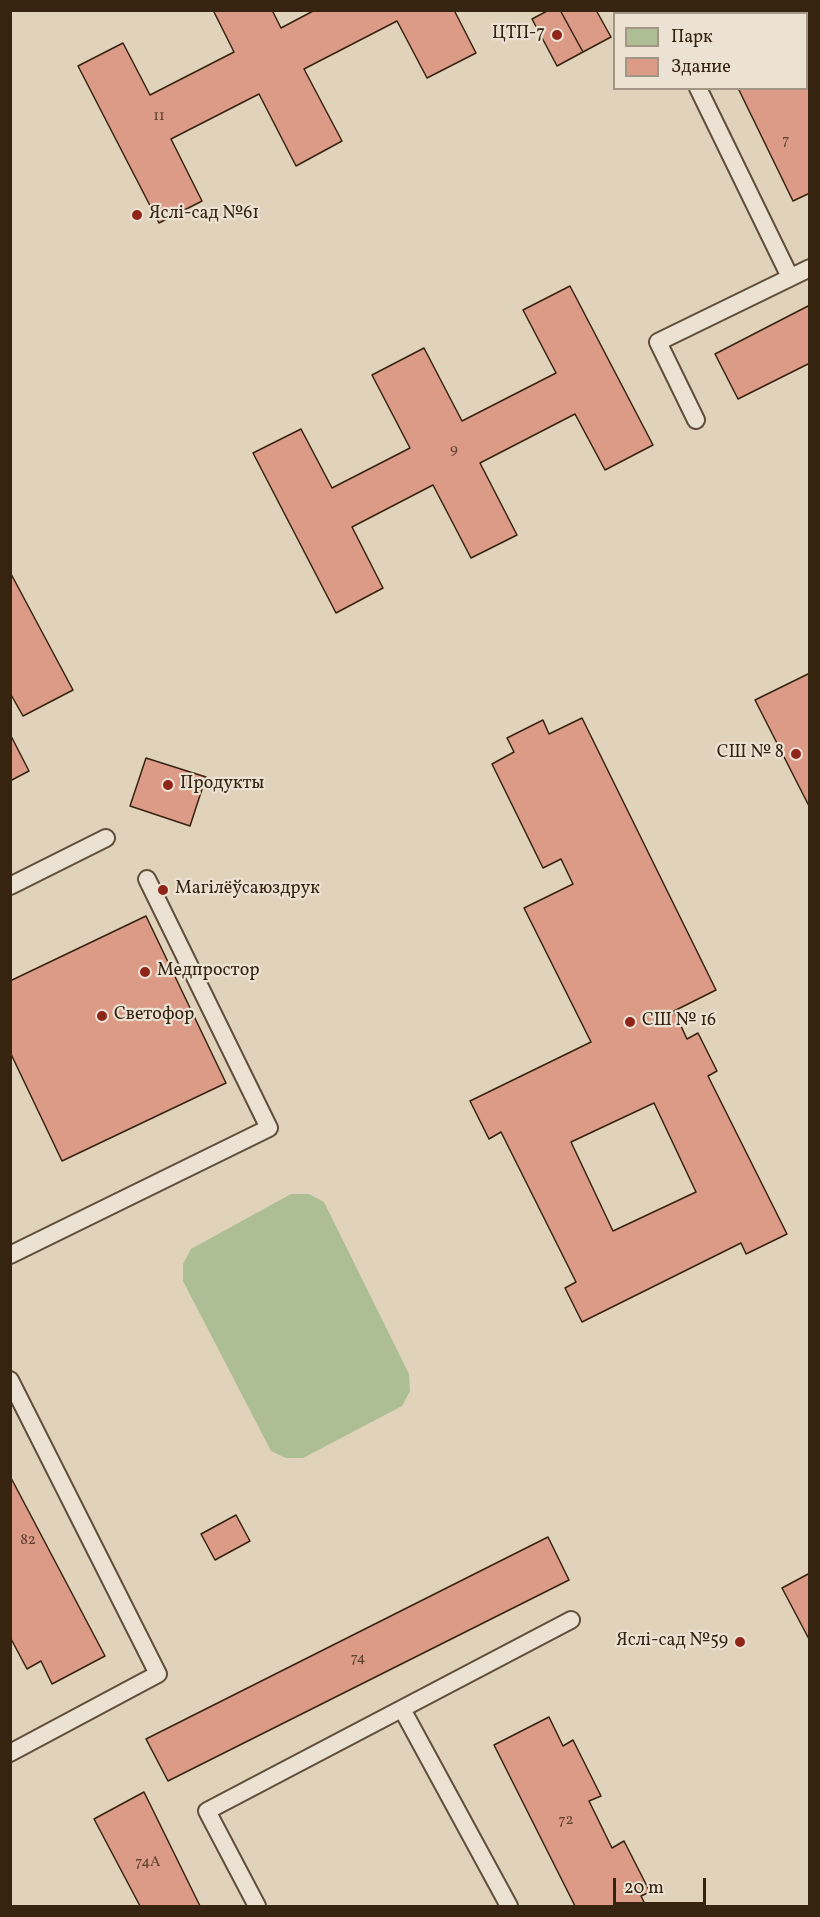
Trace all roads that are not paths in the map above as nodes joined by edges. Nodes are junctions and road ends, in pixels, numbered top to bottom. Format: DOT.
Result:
graph roads {
  1 [pos="699,90"];
  2 [pos="810,268"];
  3 [pos="790,278"];
  4 [pos="696,420"];
  5 [pos="106,838"];
  6 [pos="147,879"];
  7 [pos="10,886"];
  8 [pos="10,1255"];
  9 [pos="10,1380"];
  10 [pos="571,1620"];
  11 [pos="402,1709"];
  12 [pos="10,1753"];
  13 [pos="257,1906"];
  14 [pos="509,1906"];
  1 -- 3 [label="lane"];
  2 -- 3 [label="lane"];
  3 -- 4 [label="lane"];
  5 -- 7 [label="lane"];
  6 -- 8 [label="lane"];
  9 -- 12 [label="lane"];
  10 -- 11 [label="lane"];
  11 -- 13 [label="lane"];
  11 -- 14 [label="lane"];
}
